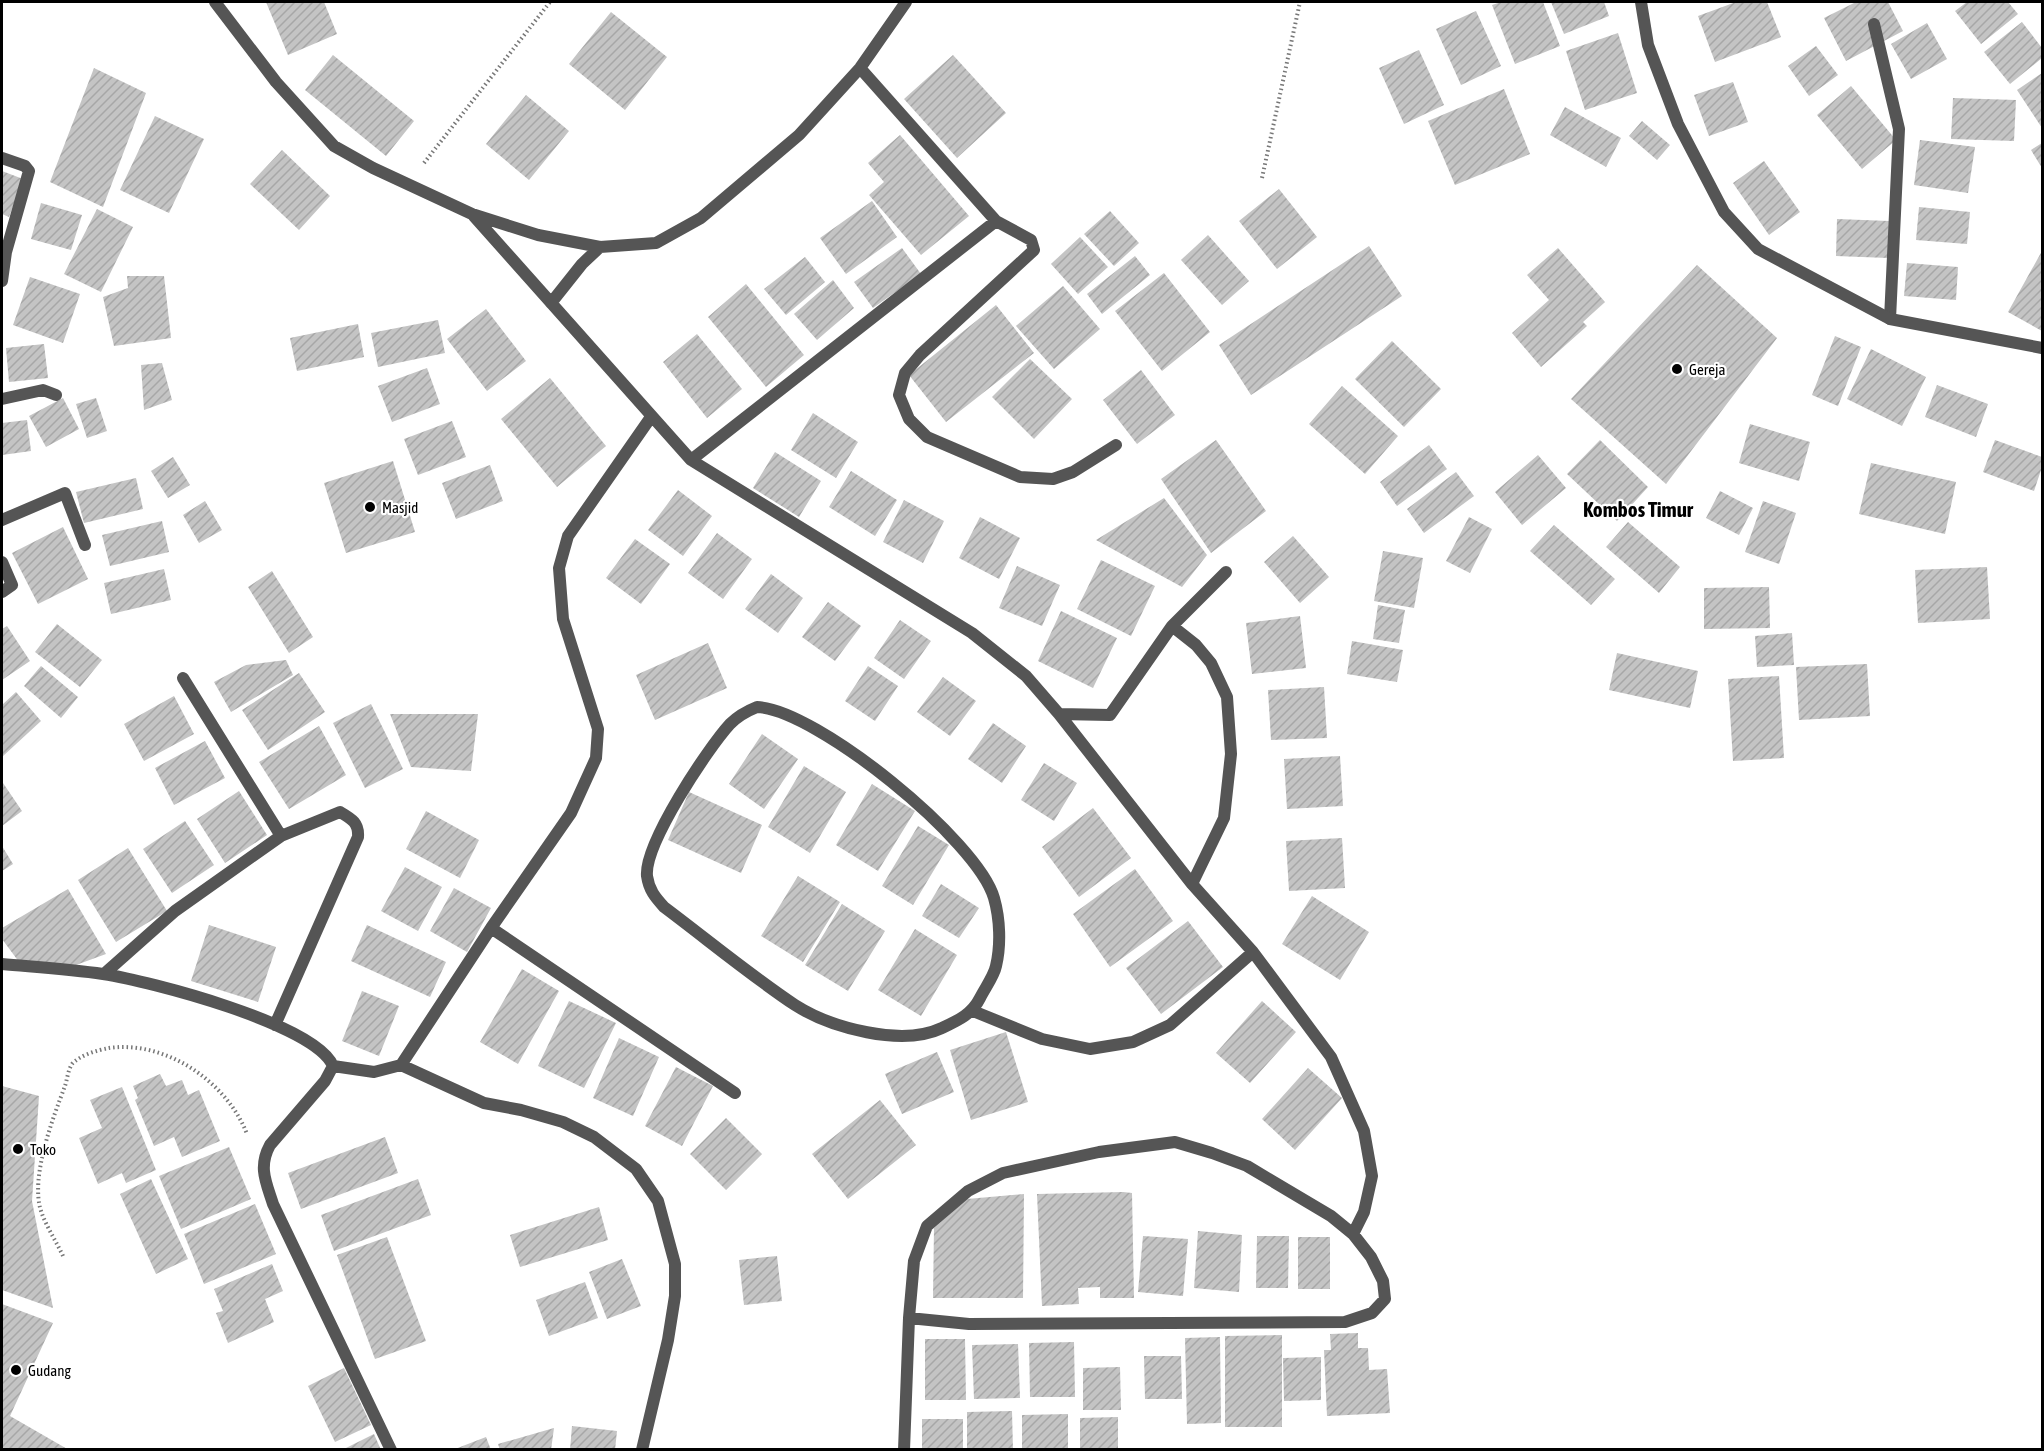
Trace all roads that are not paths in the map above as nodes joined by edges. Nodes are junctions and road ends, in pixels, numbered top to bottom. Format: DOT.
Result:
graph roads {
  1 [pos="215,2"];
  2 [pos="906,2"];
  3 [pos="1641,2"];
  4 [pos="1874,24"];
  5 [pos="860,68"];
  6 [pos="2,158"];
  7 [pos="472,214"];
  8 [pos="996,221"];
  9 [pos="600,247"];
  10 [pos="2,281"];
  11 [pos="551,303"];
  12 [pos="1890,319"];
  13 [pos="2043,348"];
  14 [pos="56,395"];
  15 [pos="2,399"];
  16 [pos="651,417"];
  17 [pos="1116,445"];
  18 [pos="690,460"];
  19 [pos="2,520"];
  20 [pos="85,545"];
  21 [pos="2,562"];
  22 [pos="1226,572"];
  23 [pos="2,592"];
  24 [pos="1172,626"];
  25 [pos="183,678"];
  26 [pos="1059,714"];
  27 [pos="281,836"];
  28 [pos="1192,884"];
  29 [pos="491,928"];
  30 [pos="1253,952"];
  31 [pos="2,964"];
  32 [pos="104,974"];
  33 [pos="974,1011"];
  34 [pos="275,1025"];
  35 [pos="401,1065"];
  36 [pos="333,1066"];
  37 [pos="735,1093"];
  38 [pos="1353,1234"];
  39 [pos="909,1318"];
  40 [pos="391,1449"];
  41 [pos="642,1449"];
  42 [pos="904,1449"];
  1 -- 7 [label="street"];
  2 -- 5 [label="street"];
  3 -- 12 [label="street"];
  4 -- 12 [label="street"];
  5 -- 8 [label="street"];
  5 -- 9 [label="street"];
  6 -- 10 [label="street"];
  7 -- 9 [label="street"];
  7 -- 11 [label="street"];
  8 -- 17 [label="street"];
  8 -- 18 [label="street"];
  9 -- 11 [label="street"];
  11 -- 16 [label="street"];
  12 -- 13 [label="street"];
  14 -- 15 [label="street"];
  16 -- 18 [label="street"];
  16 -- 29 [label="street"];
  18 -- 26 [label="street"];
  19 -- 20 [label="street"];
  21 -- 23 [label="street"];
  22 -- 24 [label="street"];
  24 -- 26 [label="street"];
  24 -- 28 [label="street"];
  25 -- 27 [label="street"];
  26 -- 28 [label="street"];
  27 -- 32 [label="street"];
  27 -- 34 [label="street"];
  28 -- 30 [label="street"];
  29 -- 35 [label="street"];
  29 -- 37 [label="street"];
  30 -- 33 [label="street"];
  30 -- 38 [label="street"];
  31 -- 32 [label="street"];
  32 -- 34 [label="street"];
  33 -- 33 [label="street"];
  34 -- 36 [label="street"];
  35 -- 36 [label="street"];
  35 -- 41 [label="street"];
  36 -- 40 [label="street"];
  38 -- 39 [label="street"];
  38 -- 39 [label="street"];
  39 -- 42 [label="street"];
}
